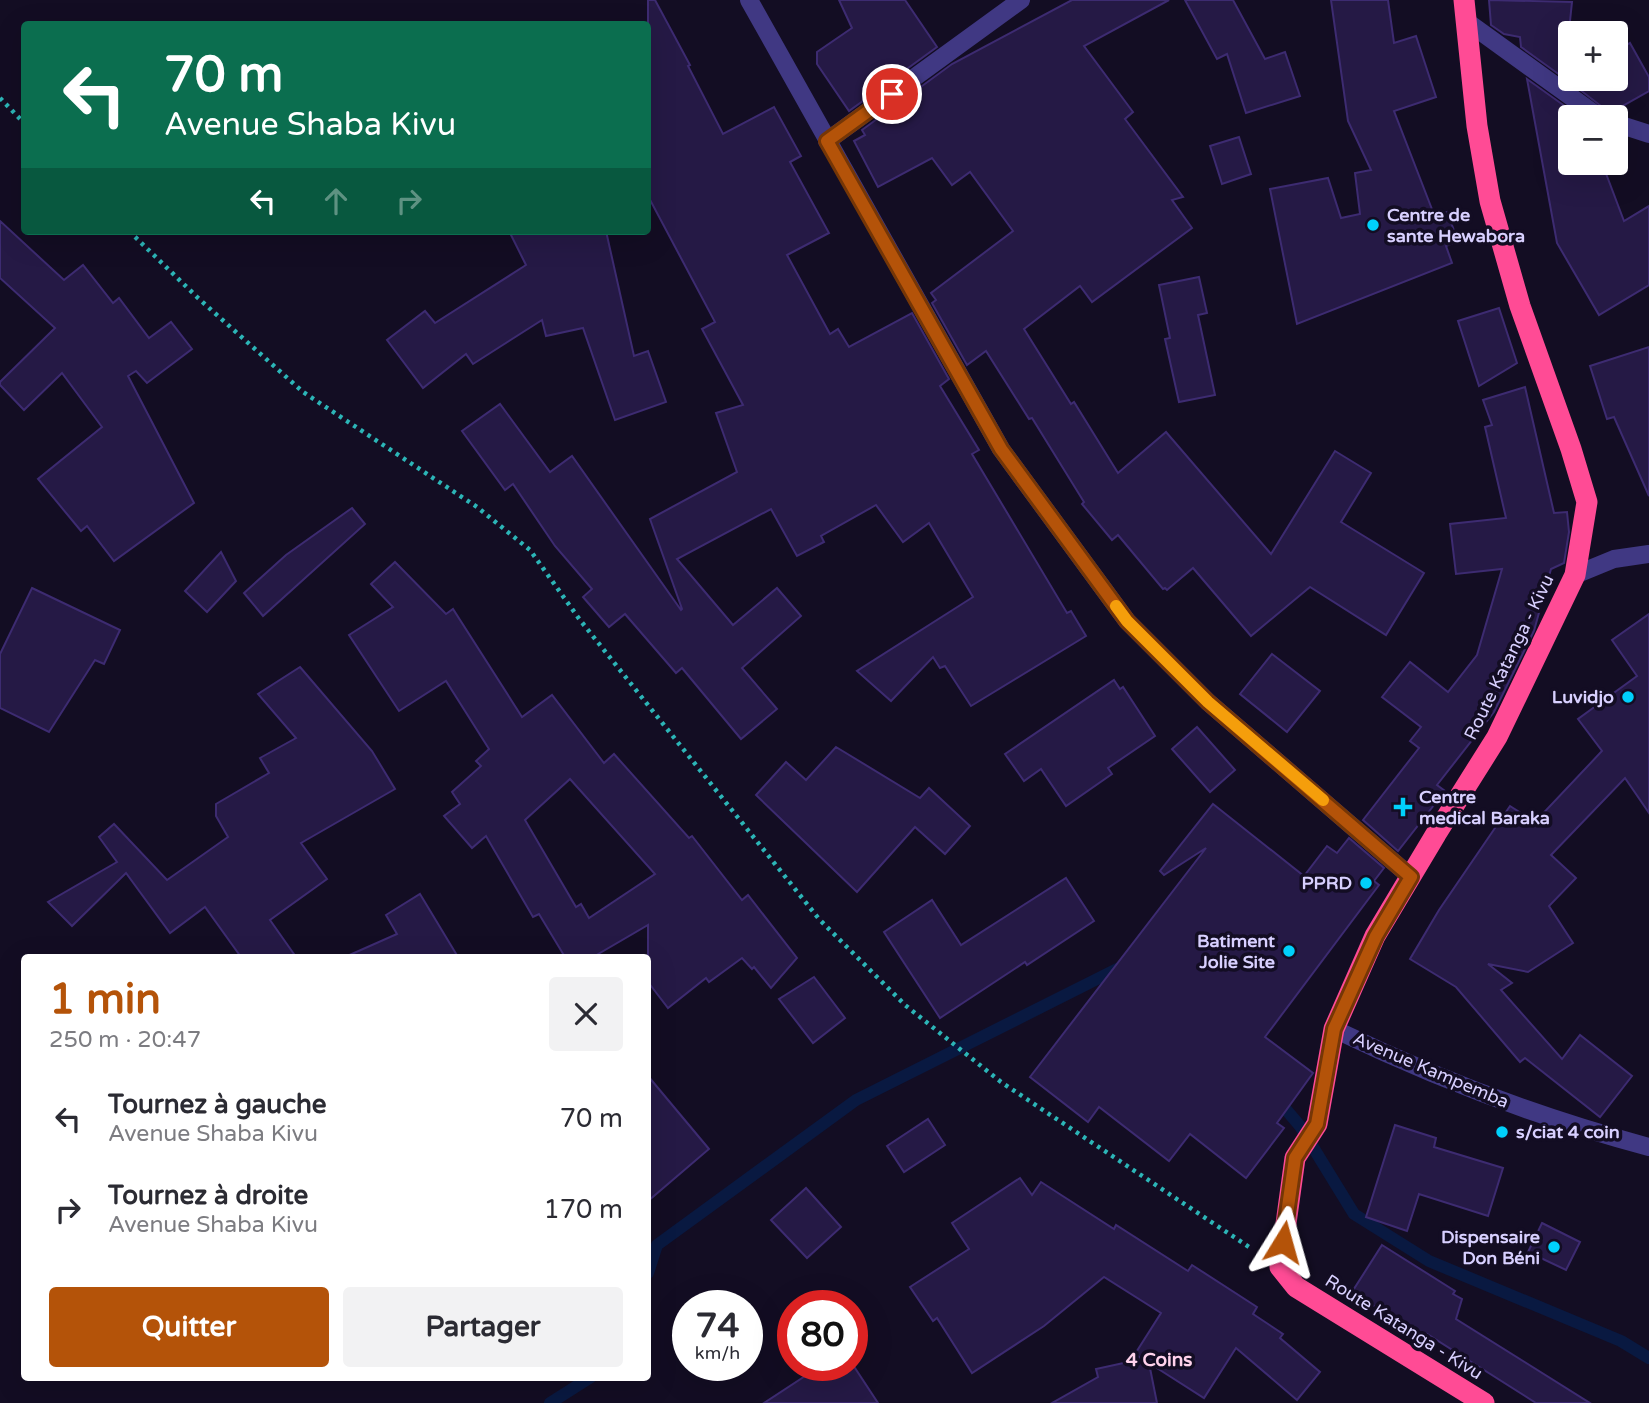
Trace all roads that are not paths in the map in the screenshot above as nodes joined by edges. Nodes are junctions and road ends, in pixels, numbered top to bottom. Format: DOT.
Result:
graph roads {
  1 [pos="749,0"];
  2 [pos="1021,0"];
  3 [pos="1465,10"];
  4 [pos="1584,105"];
  5 [pos="1628,127"];
  6 [pos="1649,134"];
  7 [pos="827,141"];
  8 [pos="1649,554"];
  9 [pos="1575,575"];
  10 [pos="1411,877"];
  11 [pos="1334,1029"];
  12 [pos="1649,1147"];
  13 [pos="1484,1403"];
  1 -- 7 [label="street"];
  2 -- 7 [label="street"];
  3 -- 4 [label="street"];
  3 -- 9 [label="highway, Route Katanga - Kivu"];
  5 -- 6 [label="street"];
  7 -- 10 [label="street"];
  8 -- 9 [label="street"];
  9 -- 10 [label="highway, Route Katanga - Kivu"];
  10 -- 11 [label="highway, Route Katanga - Kivu"];
  11 -- 12 [label="street, Avenue Kampemba"];
  11 -- 13 [label="highway, Route Katanga - Kivu"];
}
